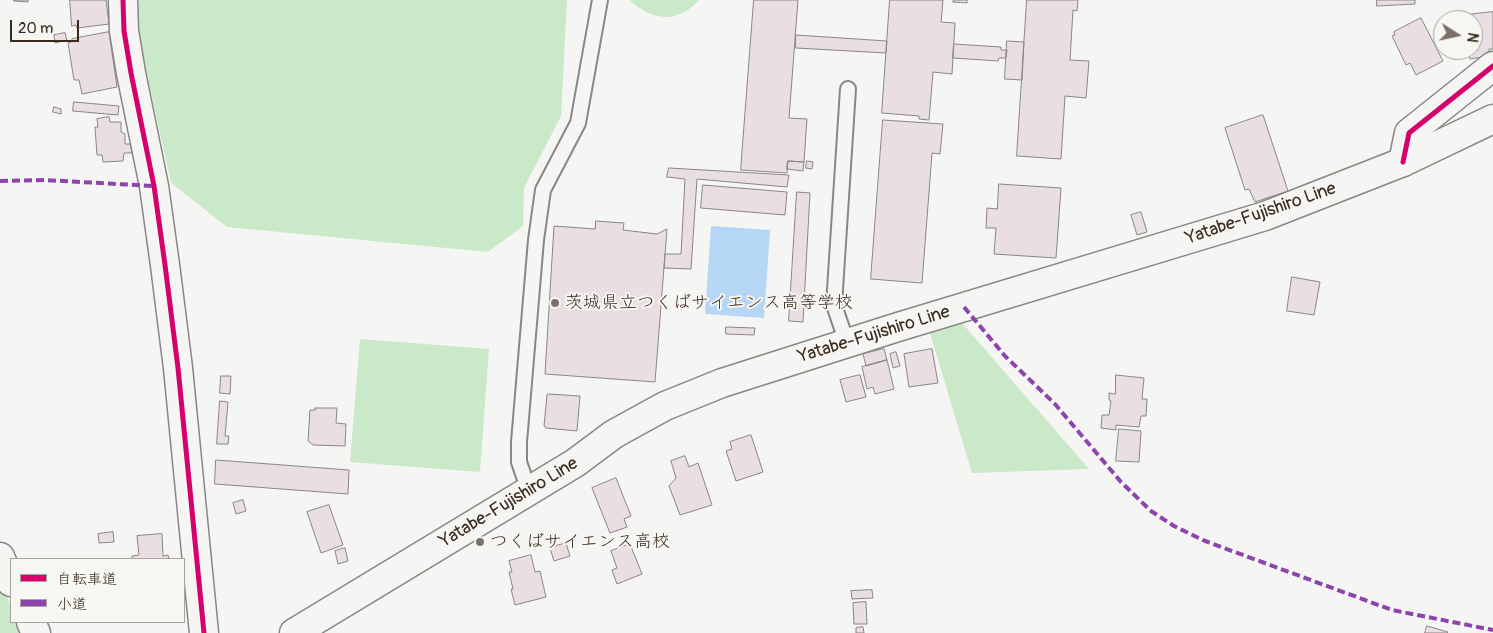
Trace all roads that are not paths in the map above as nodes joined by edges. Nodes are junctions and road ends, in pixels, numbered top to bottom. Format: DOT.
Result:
graph roads {
  1 [pos="123,0"];
  2 [pos="600,0"];
  3 [pos="1493,66"];
  4 [pos="848,89"];
  5 [pos="1493,119"];
  6 [pos="1403,162"];
  7 [pos="847,343"];
  8 [pos="529,491"];
  9 [pos="0,558"];
  10 [pos="10,580"];
  11 [pos="204,633"];
  12 [pos="294,633"];
  1 -- 11 [label="main road"];
  2 -- 8 [label="lane"];
  3 -- 6 [label="main road"];
  4 -- 7 [label="lane"];
  5 -- 6 [label="main road, Yatabe-Fujishiro Line"];
  6 -- 7 [label="main road, Yatabe-Fujishiro Line"];
  7 -- 8 [label="main road, Yatabe-Fujishiro Line"];
  8 -- 12 [label="main road, Yatabe-Fujishiro Line"];
  9 -- 10 [label="main road"];
}
